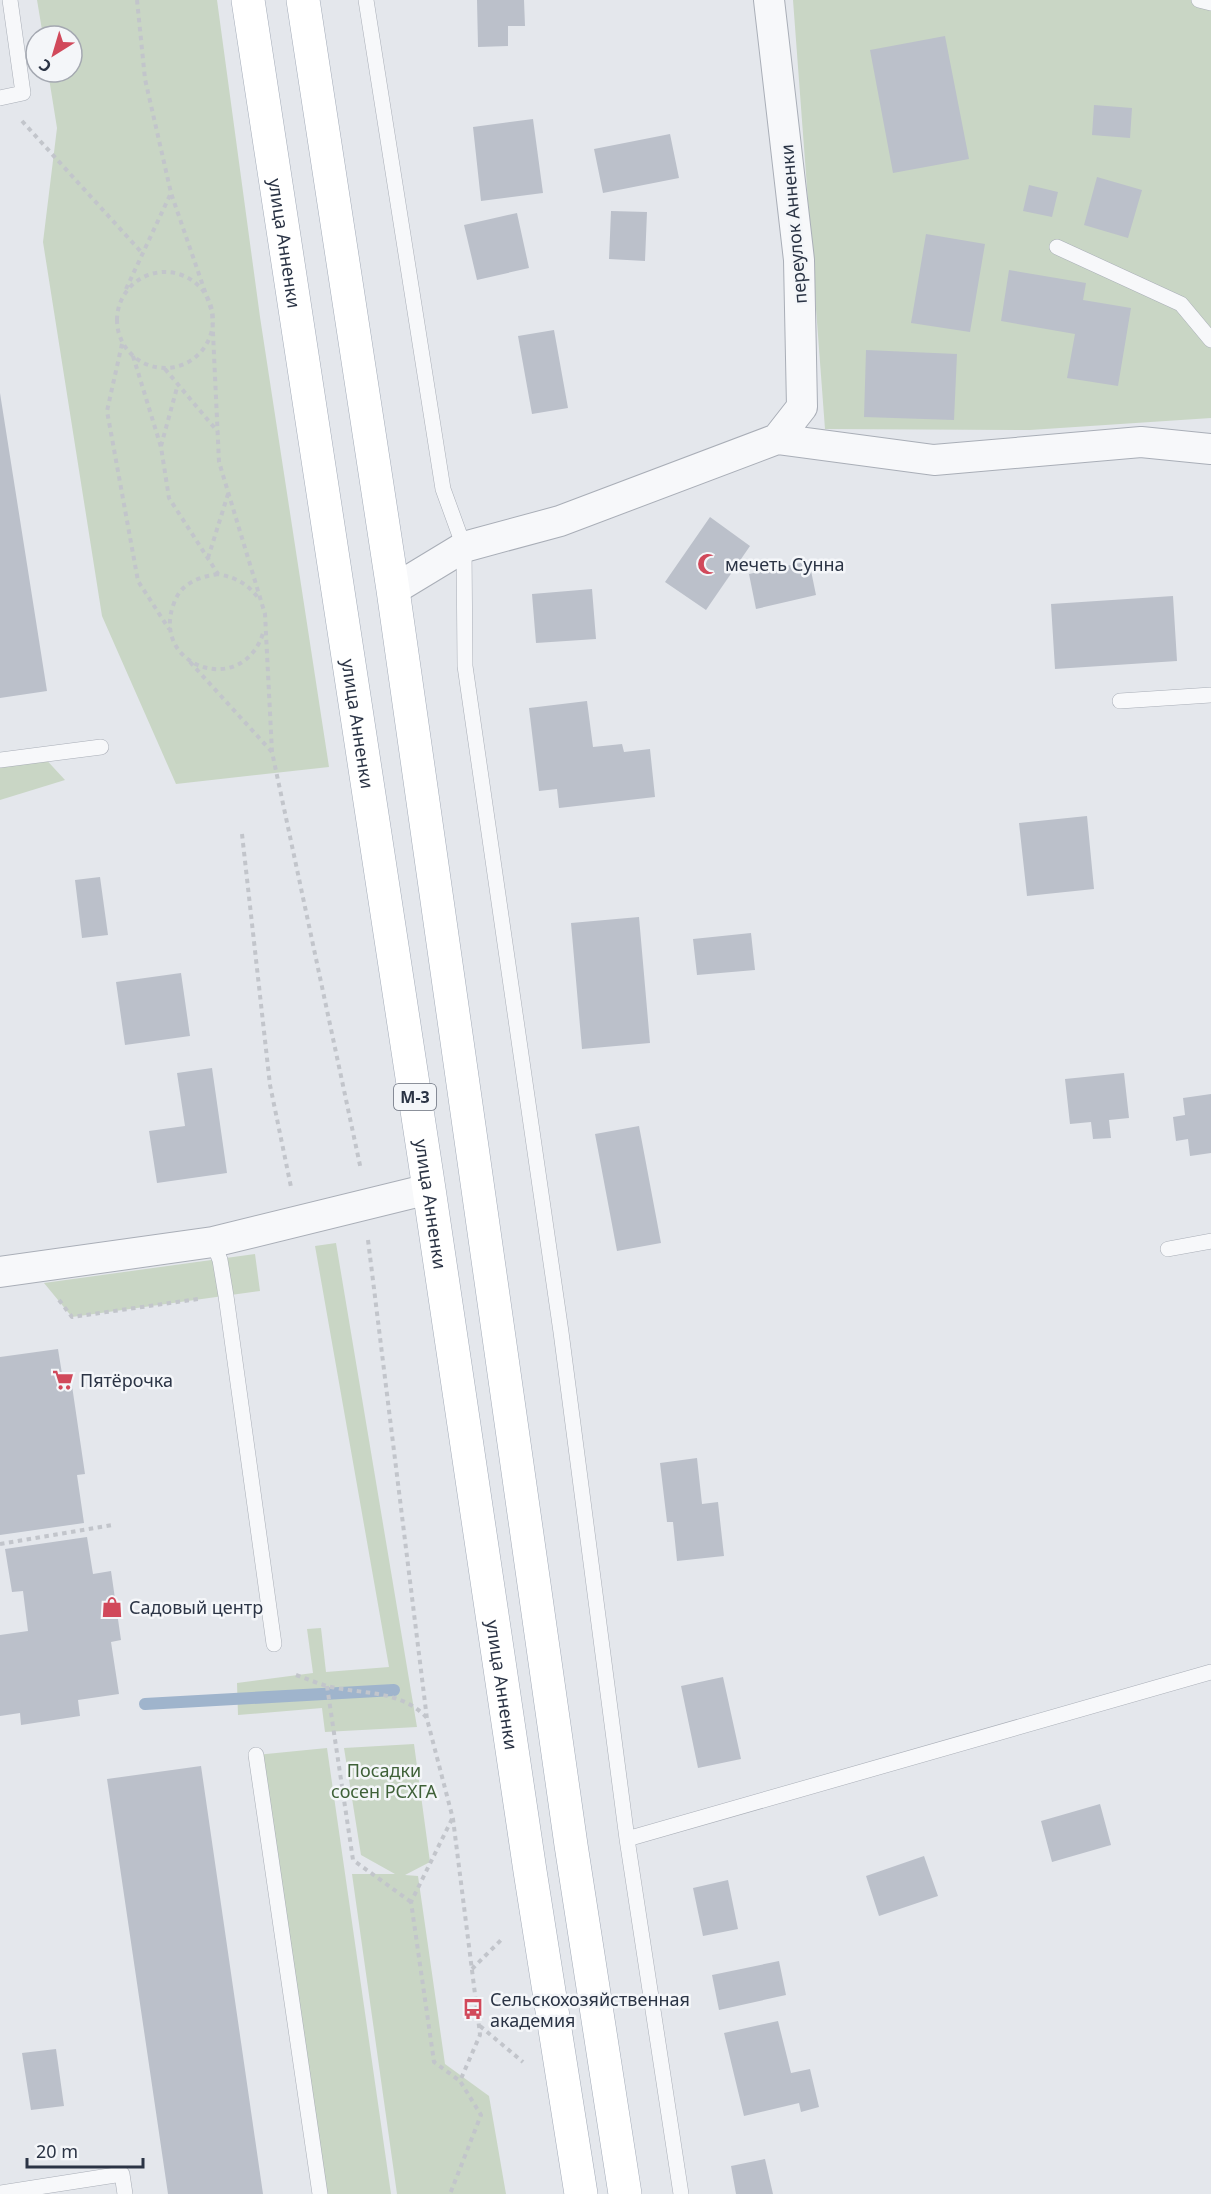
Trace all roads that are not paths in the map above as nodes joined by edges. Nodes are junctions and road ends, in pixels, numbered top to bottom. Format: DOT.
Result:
graph roads {
  1 [pos="10,0"];
  2 [pos="248,0"];
  3 [pos="303,0"];
  4 [pos="366,0"];
  5 [pos="769,0"];
  6 [pos="1198,0"];
  7 [pos="1211,3"];
  8 [pos="1,98"];
  9 [pos="1057,247"];
  10 [pos="1211,340"];
  11 [pos="777,439"];
  12 [pos="1211,448"];
  13 [pos="464,547"];
  14 [pos="393,590"];
  15 [pos="1211,695"];
  16 [pos="1120,702"];
  17 [pos="101,747"];
  18 [pos="0,760"];
  19 [pos="429,1189"];
  20 [pos="1211,1241"];
  21 [pos="213,1242"];
  22 [pos="1168,1250"];
  23 [pos="0,1272"];
  24 [pos="274,1644"];
  25 [pos="1211,1672"];
  26 [pos="256,1755"];
  27 [pos="627,1839"];
  28 [pos="0,2193"];
  29 [pos="125,2194"];
  30 [pos="320,2194"];
  31 [pos="581,2194"];
  32 [pos="625,2194"];
  33 [pos="681,2194"];
  1 -- 8 [label="lane"];
  2 -- 19 [label="main road, улица Анненки / М-3"];
  3 -- 14 [label="main road"];
  4 -- 13 [label="lane"];
  5 -- 11 [label="street, переулок Анненки"];
  6 -- 7 [label="lane"];
  9 -- 10 [label="lane"];
  11 -- 12 [label="street"];
  11 -- 13 [label="street"];
  13 -- 14 [label="street"];
  13 -- 27 [label="lane"];
  14 -- 32 [label="main road"];
  15 -- 16 [label="lane"];
  17 -- 18 [label="lane"];
  19 -- 21 [label="street"];
  19 -- 31 [label="main road, улица Анненки / М-3"];
  20 -- 22 [label="lane"];
  21 -- 23 [label="street"];
  21 -- 24 [label="lane"];
  25 -- 27 [label="lane"];
  26 -- 30 [label="lane"];
  27 -- 33 [label="lane"];
  28 -- 29 [label="lane"];
}
